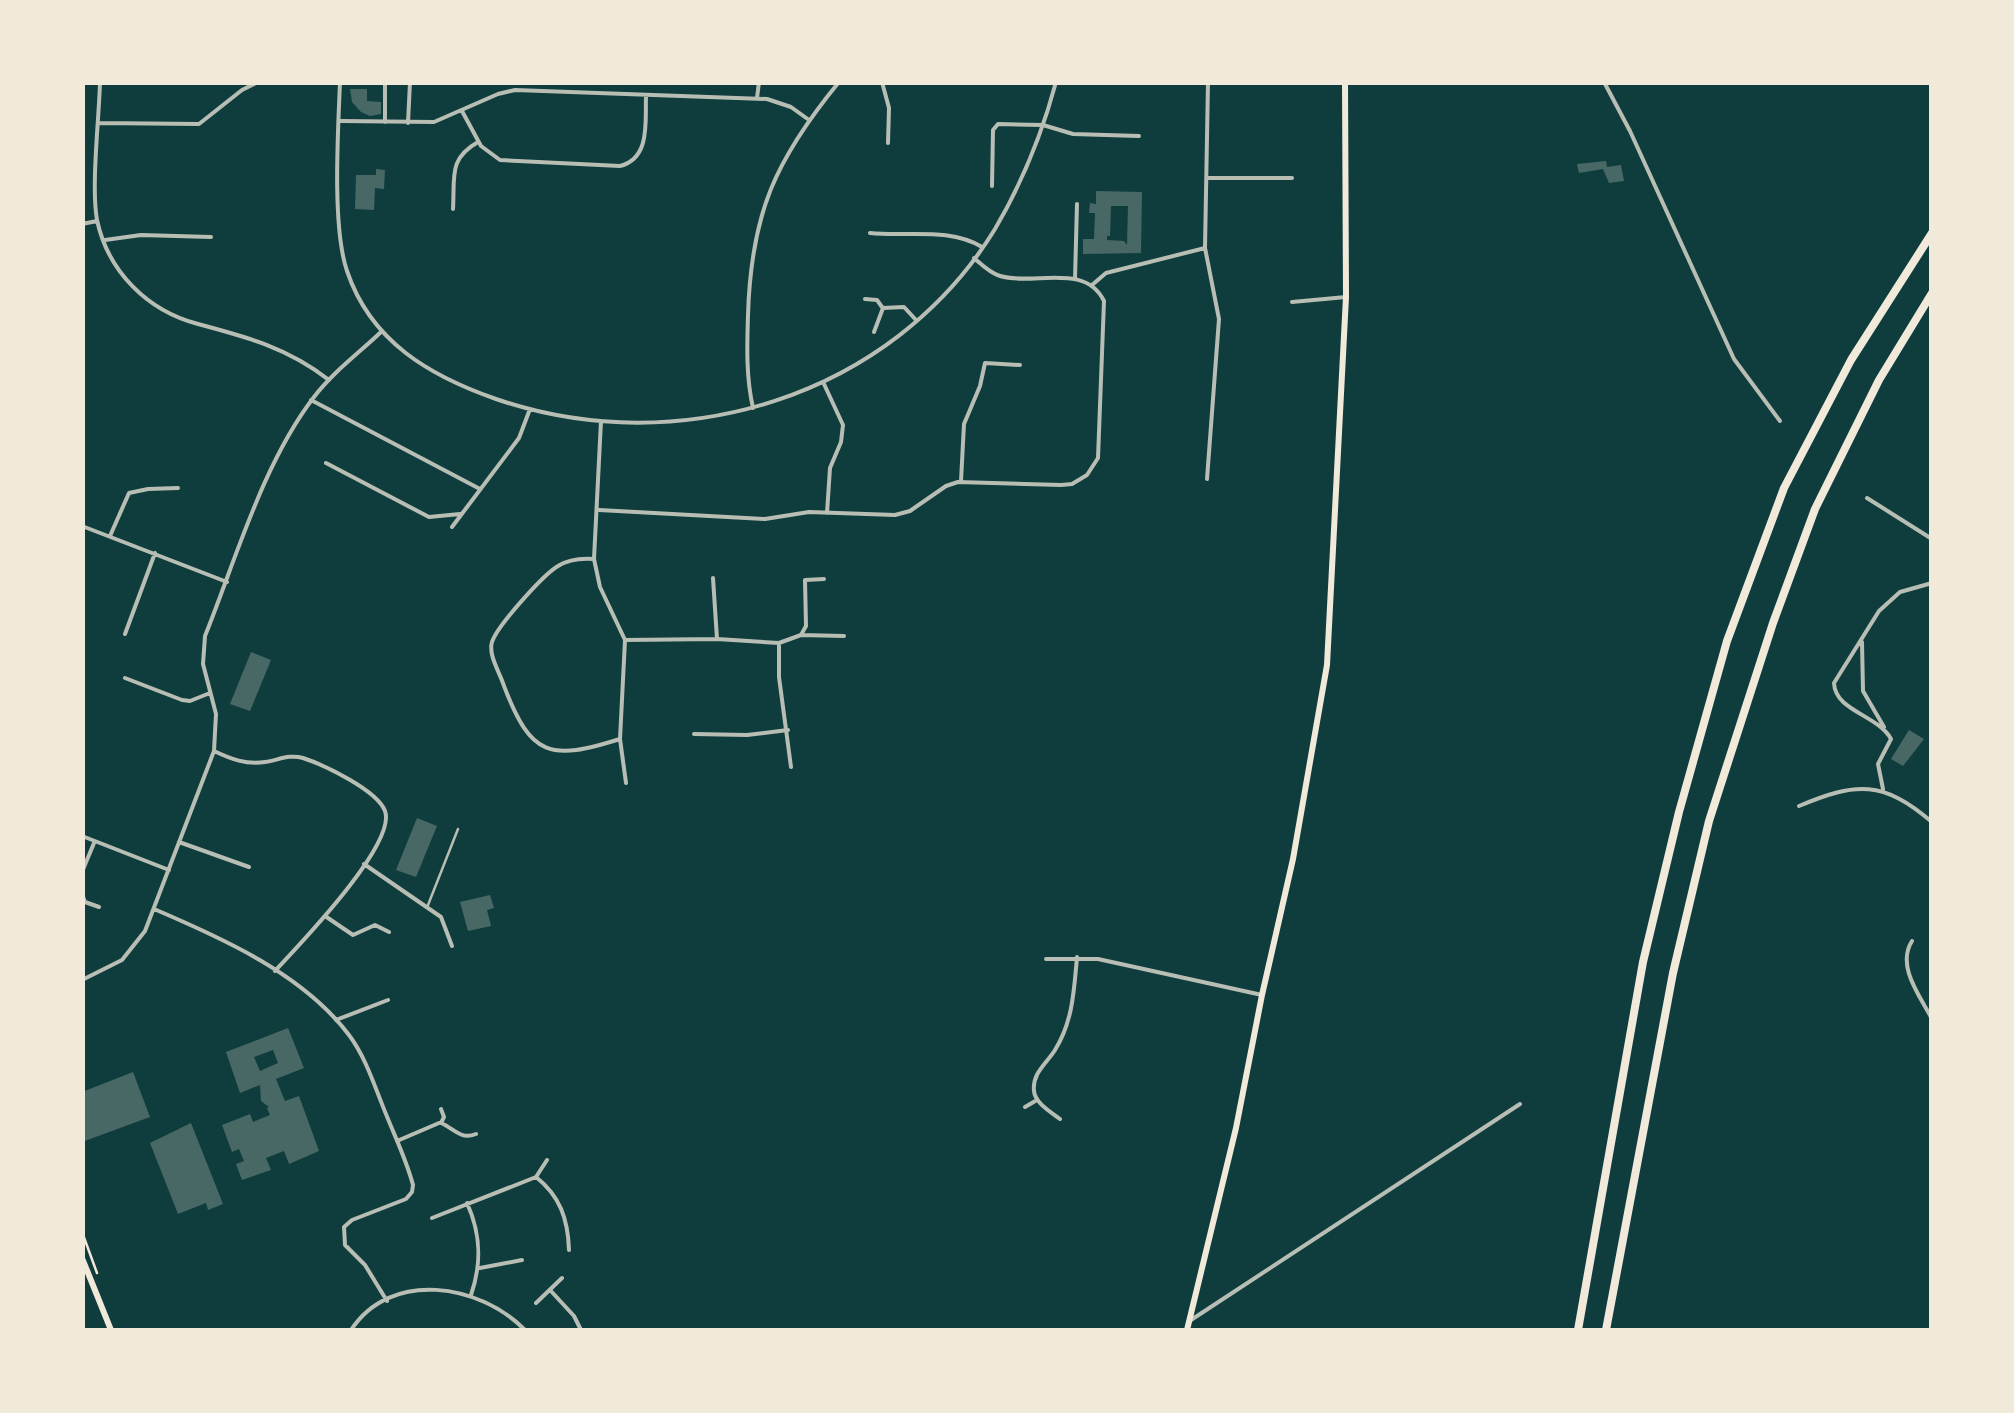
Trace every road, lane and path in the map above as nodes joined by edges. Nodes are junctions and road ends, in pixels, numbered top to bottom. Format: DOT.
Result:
graph roads {
  1 [pos="100,82"];
  2 [pos="258,82"];
  3 [pos="340,82"];
  4 [pos="385,82"];
  5 [pos="410,82"];
  6 [pos="564,82"];
  7 [pos="759,82"];
  8 [pos="840,82"];
  9 [pos="882,82"];
  10 [pos="1056,82"];
  11 [pos="1208,82"];
  12 [pos="1345,82"];
  13 [pos="1604,82"];
  14 [pos="564,92"];
  15 [pos="646,96"];
  16 [pos="757,98"];
  17 [pos="462,111"];
  18 [pos="809,120"];
  19 [pos="340,121"];
  20 [pos="385,122"];
  21 [pos="99,123"];
  22 [pos="408,123"];
  23 [pos="1044,125"];
  24 [pos="1139,136"];
  25 [pos="478,142"];
  26 [pos="888,143"];
  27 [pos="1206,178"];
  28 [pos="1292,178"];
  29 [pos="1000,180"];
  30 [pos="1076,204"];
  31 [pos="453,208"];
  32 [pos="98,221"];
  33 [pos="82,224"];
  34 [pos="870,233"];
  35 [pos="1932,233"];
  36 [pos="211,237"];
  37 [pos="105,240"];
  38 [pos="982,247"];
  39 [pos="1205,248"];
  40 [pos="974,258"];
  41 [pos="1075,279"];
  42 [pos="1092,285"];
  43 [pos="1932,293"];
  44 [pos="866,296"];
  45 [pos="1346,297"];
  46 [pos="1292,302"];
  47 [pos="882,308"];
  48 [pos="916,320"];
  49 [pos="381,332"];
  50 [pos="874,332"];
  51 [pos="1020,365"];
  52 [pos="330,380"];
  53 [pos="824,384"];
  54 [pos="312,400"];
  55 [pos="530,409"];
  56 [pos="753,409"];
  57 [pos="602,421"];
  58 [pos="1780,422"];
  59 [pos="326,462"];
  60 [pos="1207,479"];
  61 [pos="962,481"];
  62 [pos="178,488"];
  63 [pos="480,489"];
  64 [pos="1867,498"];
  65 [pos="599,510"];
  66 [pos="827,513"];
  67 [pos="460,514"];
  68 [pos="82,526"];
  69 [pos="452,527"];
  70 [pos="110,536"];
  71 [pos="1932,539"];
  72 [pos="155,553"];
  73 [pos="594,559"];
  74 [pos="713,578"];
  75 [pos="824,579"];
  76 [pos="227,582"];
  77 [pos="1932,583"];
  78 [pos="125,634"];
  79 [pos="801,636"];
  80 [pos="844,636"];
  81 [pos="1862,638"];
  82 [pos="717,639"];
  83 [pos="625,640"];
  84 [pos="778,644"];
  85 [pos="125,678"];
  86 [pos="211,692"];
  87 [pos="788,730"];
  88 [pos="1886,730"];
  89 [pos="694,734"];
  90 [pos="620,738"];
  91 [pos="214,751"];
  92 [pos="791,766"];
  93 [pos="626,783"];
  94 [pos="1883,789"];
  95 [pos="1799,806"];
  96 [pos="1932,822"];
  97 [pos="458,828"];
  98 [pos="82,836"];
  99 [pos="179,842"];
  100 [pos="94,843"];
  101 [pos="364,864"];
  102 [pos="249,867"];
  103 [pos="170,870"];
  104 [pos="82,872"];
  105 [pos="82,894"];
  106 [pos="428,906"];
  107 [pos="99,907"];
  108 [pos="154,910"];
  109 [pos="325,916"];
  110 [pos="389,932"];
  111 [pos="1912,942"];
  112 [pos="452,946"];
  113 [pos="1077,958"];
  114 [pos="1046,960"];
  115 [pos="276,971"];
  116 [pos="82,980"];
  117 [pos="1262,995"];
  118 [pos="388,1000"];
  119 [pos="1932,1019"];
  120 [pos="336,1020"];
  121 [pos="1037,1100"];
  122 [pos="1520,1104"];
  123 [pos="440,1108"];
  124 [pos="1025,1108"];
  125 [pos="1060,1119"];
  126 [pos="441,1122"];
  127 [pos="476,1134"];
  128 [pos="397,1141"];
  129 [pos="547,1160"];
  130 [pos="536,1176"];
  131 [pos="467,1203"];
  132 [pos="432,1218"];
  133 [pos="568,1232"];
  134 [pos="578,1233"];
  135 [pos="569,1250"];
  136 [pos="82,1258"];
  137 [pos="522,1260"];
  138 [pos="480,1268"];
  139 [pos="562,1278"];
  140 [pos="550,1290"];
  141 [pos="471,1294"];
  142 [pos="387,1301"];
  143 [pos="536,1303"];
  144 [pos="1191,1320"];
  145 [pos="111,1330"];
  146 [pos="351,1330"];
  147 [pos="525,1330"];
  148 [pos="582,1330"];
  149 [pos="1187,1330"];
  150 [pos="1578,1330"];
  151 [pos="1606,1330"];
  1 -- 21 [label="street"];
  2 -- 21 [label="street"];
  3 -- 19 [label="street"];
  4 -- 20 [label="street"];
  5 -- 22 [label="street"];
  6 -- 14 [label="street"];
  7 -- 16 [label="street"];
  8 -- 18 [label="street"];
  9 -- 26 [label="street"];
  10 -- 23 [label="street"];
  11 -- 27 [label="street"];
  12 -- 45 [label="main road"];
  13 -- 58 [label="street"];
  14 -- 15 [label="street"];
  14 -- 17 [label="street"];
  15 -- 16 [label="street"];
  15 -- 25 [label="street"];
  16 -- 18 [label="street"];
  17 -- 22 [label="street"];
  17 -- 25 [label="street"];
  18 -- 56 [label="street"];
  19 -- 20 [label="street"];
  19 -- 49 [label="street"];
  20 -- 22 [label="street"];
  21 -- 32 [label="street"];
  23 -- 24 [label="street"];
  23 -- 29 [label="street"];
  23 -- 38 [label="street"];
  25 -- 31 [label="street"];
  27 -- 28 [label="street"];
  27 -- 39 [label="street"];
  30 -- 41 [label="street"];
  32 -- 33 [label="street"];
  32 -- 37 [label="street"];
  34 -- 38 [label="street"];
  35 -- 150 [label="highway"];
  36 -- 37 [label="street"];
  37 -- 52 [label="street"];
  38 -- 40 [label="street"];
  39 -- 42 [label="street"];
  39 -- 60 [label="street"];
  40 -- 41 [label="street"];
  40 -- 48 [label="street"];
  41 -- 42 [label="street"];
  42 -- 61 [label="street"];
  43 -- 151 [label="highway"];
  44 -- 47 [label="street"];
  45 -- 46 [label="street"];
  45 -- 117 [label="main road"];
  47 -- 48 [label="street"];
  47 -- 50 [label="street"];
  48 -- 53 [label="street"];
  49 -- 52 [label="street"];
  49 -- 55 [label="street"];
  51 -- 61 [label="street"];
  52 -- 54 [label="street"];
  53 -- 56 [label="street"];
  53 -- 66 [label="street"];
  54 -- 63 [label="street"];
  54 -- 76 [label="street"];
  55 -- 57 [label="street"];
  55 -- 63 [label="street"];
  56 -- 57 [label="street"];
  57 -- 65 [label="street"];
  59 -- 67 [label="street"];
  61 -- 66 [label="street"];
  62 -- 70 [label="street"];
  63 -- 67 [label="street"];
  64 -- 71 [label="street"];
  65 -- 66 [label="street"];
  65 -- 73 [label="street"];
  67 -- 69 [label="street"];
  68 -- 70 [label="street"];
  70 -- 72 [label="street"];
  72 -- 76 [label="street"];
  72 -- 78 [label="street"];
  73 -- 83 [label="street"];
  73 -- 90 [label="street"];
  74 -- 82 [label="street"];
  75 -- 79 [label="street"];
  76 -- 86 [label="street"];
  77 -- 81 [label="street"];
  79 -- 80 [label="street"];
  79 -- 84 [label="street"];
  81 -- 88 [label="street"];
  81 -- 88 [label="street"];
  82 -- 83 [label="street"];
  82 -- 84 [label="street"];
  83 -- 90 [label="street"];
  84 -- 87 [label="street"];
  85 -- 86 [label="street"];
  86 -- 91 [label="street"];
  87 -- 89 [label="street"];
  87 -- 92 [label="street"];
  88 -- 94 [label="street"];
  90 -- 93 [label="street"];
  91 -- 99 [label="street"];
  91 -- 101 [label="street"];
  94 -- 95 [label="street"];
  94 -- 96 [label="street"];
  97 -- 106 [label="lane"];
  98 -- 100 [label="street"];
  99 -- 102 [label="street"];
  99 -- 103 [label="street"];
  100 -- 103 [label="street"];
  100 -- 104 [label="street"];
  101 -- 106 [label="street"];
  101 -- 109 [label="street"];
  103 -- 108 [label="street"];
  105 -- 107 [label="street"];
  106 -- 112 [label="street"];
  108 -- 115 [label="street"];
  108 -- 116 [label="street"];
  109 -- 110 [label="street"];
  109 -- 115 [label="street"];
  111 -- 119 [label="street"];
  113 -- 114 [label="street"];
  113 -- 117 [label="street"];
  113 -- 121 [label="street"];
  115 -- 120 [label="street"];
  117 -- 144 [label="main road"];
  118 -- 120 [label="street"];
  120 -- 128 [label="street"];
  121 -- 124 [label="street"];
  121 -- 125 [label="street"];
  122 -- 144 [label="street"];
  123 -- 126 [label="street"];
  126 -- 127 [label="street"];
  126 -- 128 [label="street"];
  128 -- 142 [label="street"];
  129 -- 130 [label="street"];
  130 -- 131 [label="street"];
  130 -- 133 [label="street"];
  131 -- 132 [label="street"];
  131 -- 138 [label="street"];
  133 -- 134 [label="street"];
  133 -- 135 [label="street"];
  136 -- 145 [label="main road"];
  137 -- 138 [label="street"];
  138 -- 141 [label="street"];
  139 -- 140 [label="street"];
  140 -- 143 [label="street"];
  140 -- 148 [label="street"];
  141 -- 142 [label="street"];
  141 -- 147 [label="street"];
  142 -- 146 [label="street"];
  144 -- 149 [label="main road"];
}
